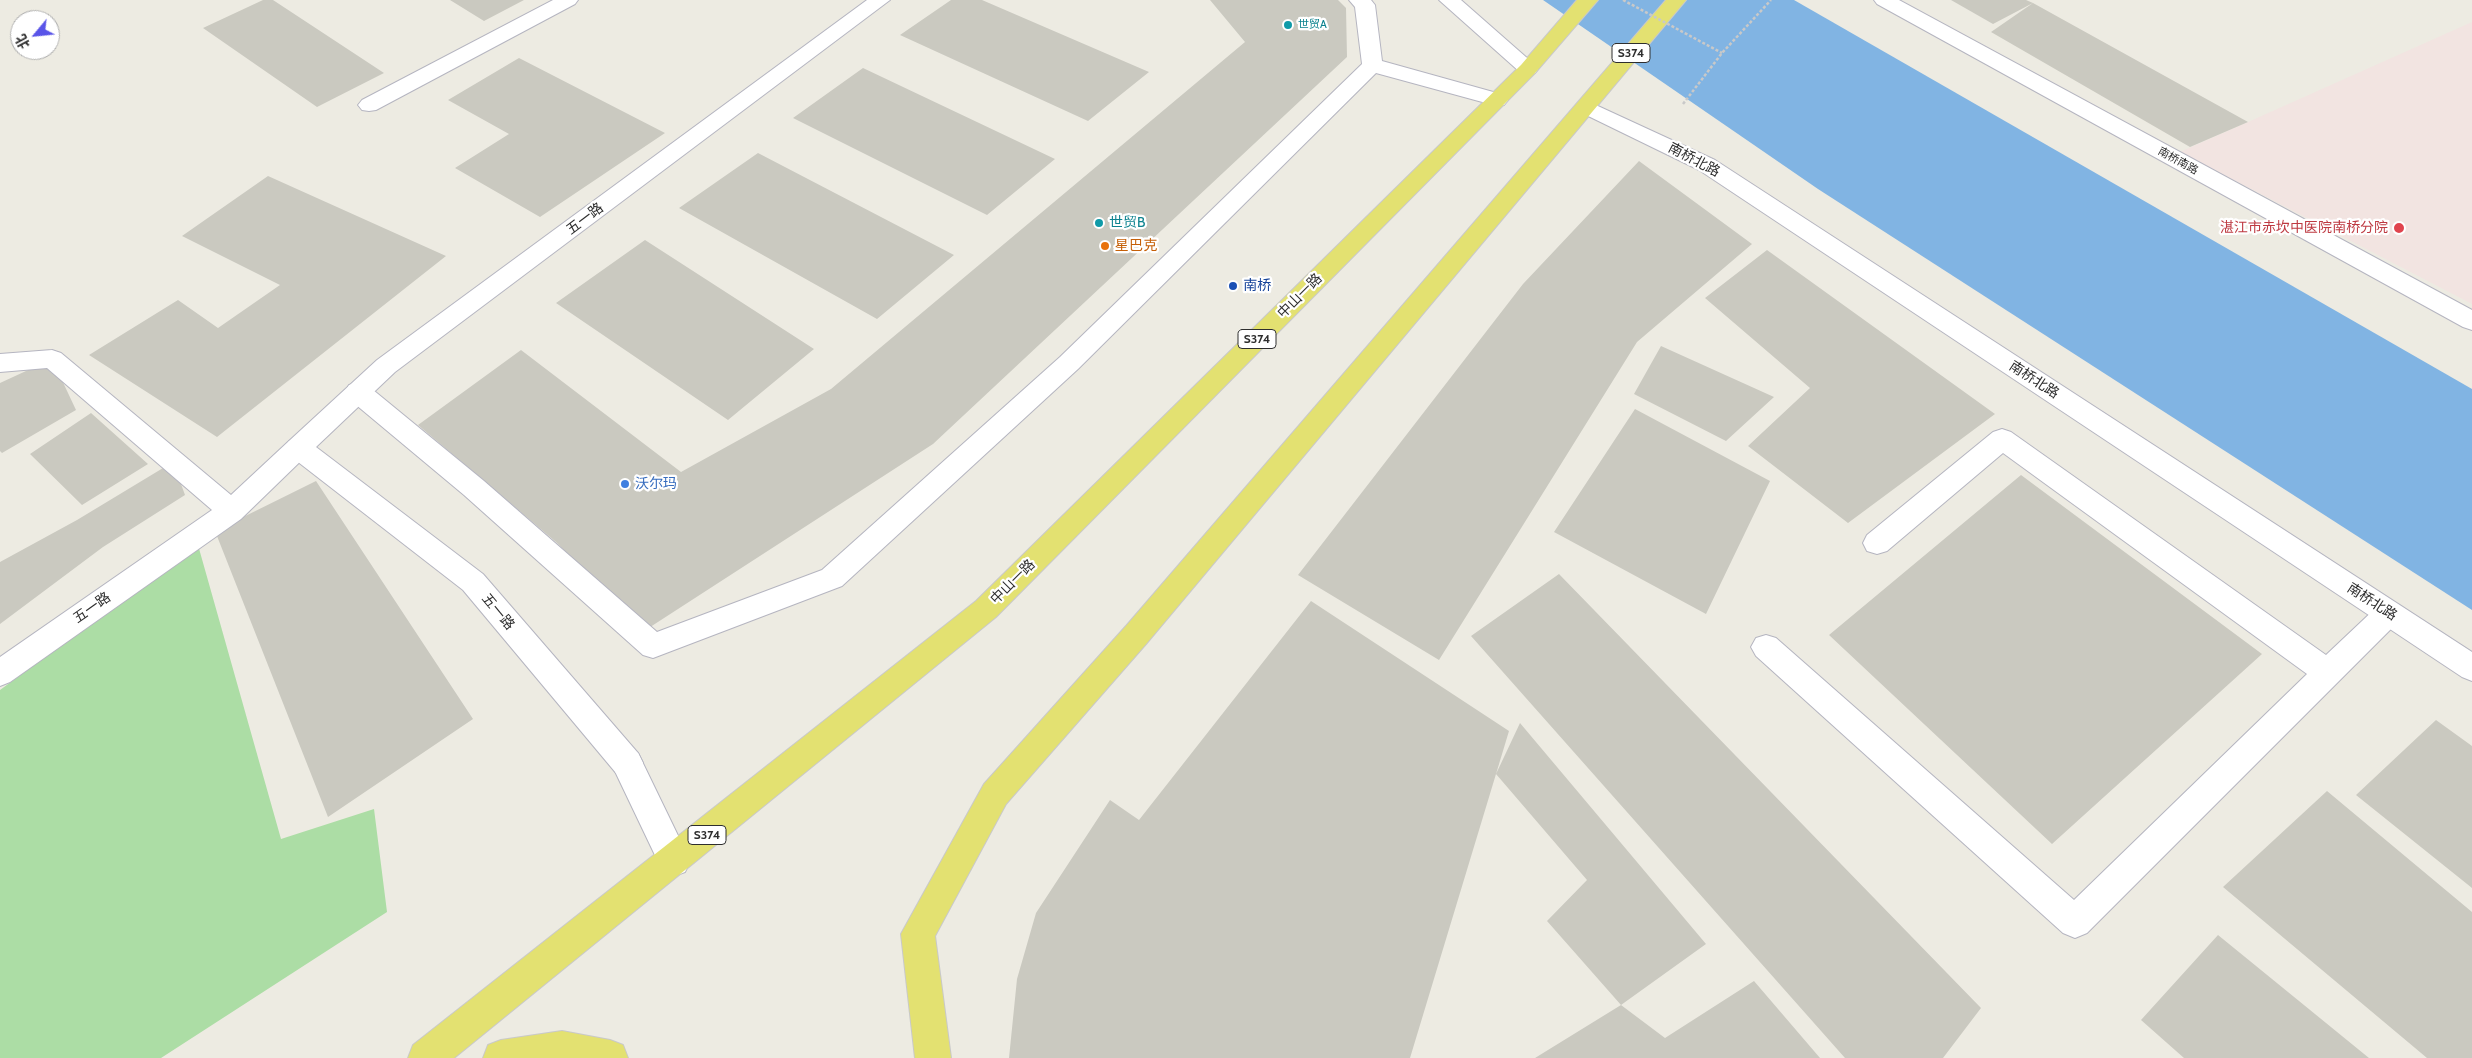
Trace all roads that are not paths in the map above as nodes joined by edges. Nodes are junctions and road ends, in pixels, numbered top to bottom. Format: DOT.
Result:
graph roads {
  1 [pos="568,0"];
  2 [pos="880,0"];
  3 [pos="1359,0"];
  4 [pos="1449,0"];
  5 [pos="1588,0"];
  6 [pos="1676,0"];
  7 [pos="1884,0"];
  8 [pos="1372,64"];
  9 [pos="1528,69"];
  10 [pos="1497,100"];
  11 [pos="369,105"];
  12 [pos="1587,107"];
  13 [pos="2472,321"];
  14 [pos="0,363"];
  15 [pos="358,392"];
  16 [pos="298,448"];
  17 [pos="231,511"];
  18 [pos="1877,543"];
  19 [pos="2389,614"];
  20 [pos="1766,647"];
  21 [pos="2472,668"];
  22 [pos="0,673"];
  23 [pos="2328,673"];
  24 [pos="674,861"];
  25 [pos="426,1058"];
  26 [pos="501,1058"];
  27 [pos="610,1058"];
  28 [pos="933,1058"];
  1 -- 11 [label="street"];
  2 -- 15 [label="street, 五一路"];
  3 -- 8 [label="street"];
  4 -- 9 [label="street"];
  5 -- 9 [label="main road, 中山一路 / S374"];
  6 -- 12 [label="main road, S374"];
  7 -- 13 [label="street, 南桥南路"];
  8 -- 10 [label="street"];
  8 -- 15 [label="street"];
  9 -- 10 [label="main road, 中山一路 / S374"];
  10 -- 24 [label="main road, 中山一路 / S374"];
  12 -- 19 [label="street, 南桥北路"];
  12 -- 28 [label="main road, S374"];
  14 -- 17 [label="street"];
  15 -- 16 [label="street, 五一路"];
  16 -- 17 [label="street, 五一路"];
  16 -- 24 [label="street, 五一路"];
  17 -- 22 [label="street, 五一路"];
  18 -- 23 [label="street"];
  19 -- 21 [label="street, 南桥北路"];
  19 -- 23 [label="street"];
  20 -- 23 [label="street"];
  24 -- 25 [label="main road, S374"];
  26 -- 27 [label="main road"];
}
